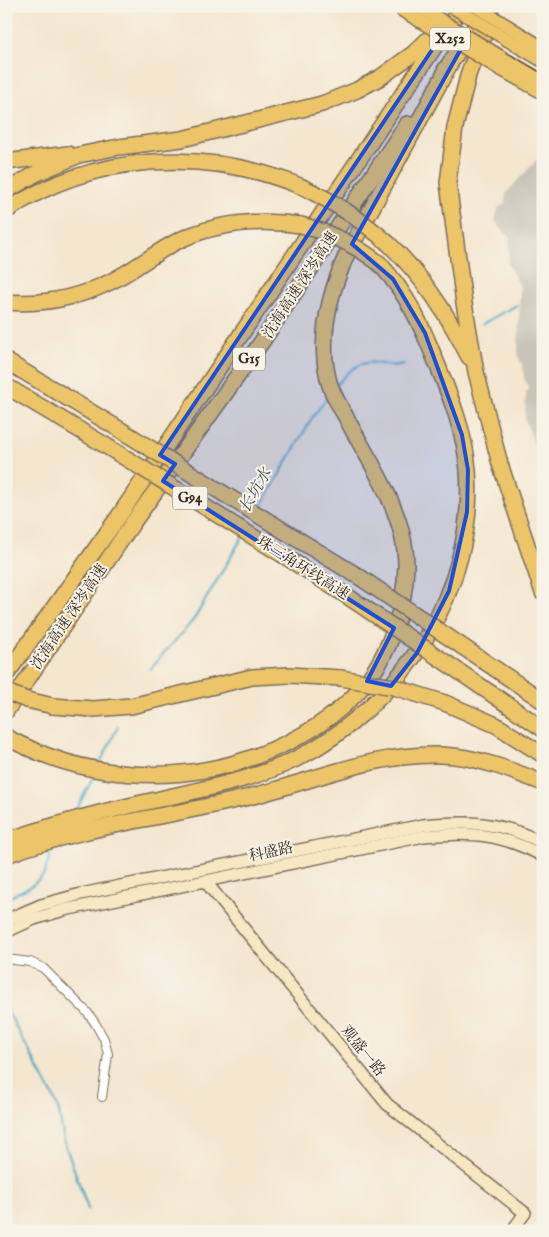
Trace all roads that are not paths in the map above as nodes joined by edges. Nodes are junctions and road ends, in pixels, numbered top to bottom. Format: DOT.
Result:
graph roads {
  1 [pos="418,6"];
  2 [pos="451,6"];
  3 [pos="460,6"];
  4 [pos="475,6"];
  5 [pos="490,6"];
  6 [pos="497,6"];
  7 [pos="397,8"];
  8 [pos="519,40"];
  9 [pos="543,48"];
  10 [pos="543,61"];
  11 [pos="451,62"];
  12 [pos="503,64"];
  13 [pos="543,81"];
  14 [pos="543,93"];
  15 [pos="119,147"];
  16 [pos="6,162"];
  17 [pos="6,191"];
  18 [pos="6,211"];
  19 [pos="6,302"];
  20 [pos="6,361"];
  21 [pos="476,372"];
  22 [pos="6,386"];
  23 [pos="543,593"];
  24 [pos="6,676"];
  25 [pos="6,692"];
  26 [pos="543,701"];
  27 [pos="6,711"];
  28 [pos="543,729"];
  29 [pos="6,737"];
  30 [pos="543,755"];
  31 [pos="543,783"];
  32 [pos="6,841"];
  33 [pos="543,843"];
  34 [pos="6,856"];
  35 [pos="543,856"];
  36 [pos="205,881"];
  37 [pos="6,920"];
  38 [pos="6,932"];
  39 [pos="6,959"];
  40 [pos="102,1097"];
  41 [pos="512,1231"];
  1 -- 12 [label="main road, X252, bridge"];
  2 -- 8 [label="main road, X252, bridge"];
  3 -- 15 [label="highway"];
  3 -- 24 [label="highway, 沈海高速 深岑高速 / G15"];
  4 -- 8 [label="main road, X252, bridge"];
  5 -- 11 [label="highway, 沈海高速 深岑高速 / G15"];
  6 -- 21 [label="highway"];
  7 -- 12 [label="main road, X252, bridge"];
  8 -- 9 [label="main road, X252"];
  8 -- 10 [label="main road, X252"];
  11 -- 27 [label="highway, 沈海高速 深岑高速 / G15"];
  11 -- 29 [label="highway"];
  12 -- 13 [label="main road, X252"];
  12 -- 14 [label="main road, X252"];
  15 -- 16 [label="highway"];
  15 -- 17 [label="highway"];
  18 -- 21 [label="highway, bridge"];
  19 -- 32 [label="highway, bridge"];
  20 -- 26 [label="highway, 珠三角环线高速 / G94, bridge"];
  21 -- 23 [label="highway"];
  22 -- 28 [label="highway, 珠三角环线高速 / G94, bridge"];
  25 -- 30 [label="highway, bridge"];
  31 -- 34 [label="highway"];
  33 -- 37 [label="street, 科盛路"];
  35 -- 36 [label="street, 科盛路"];
  36 -- 38 [label="street, 科盛路"];
  36 -- 41 [label="street, 观盛一路"];
  39 -- 40 [label="street"];
}
